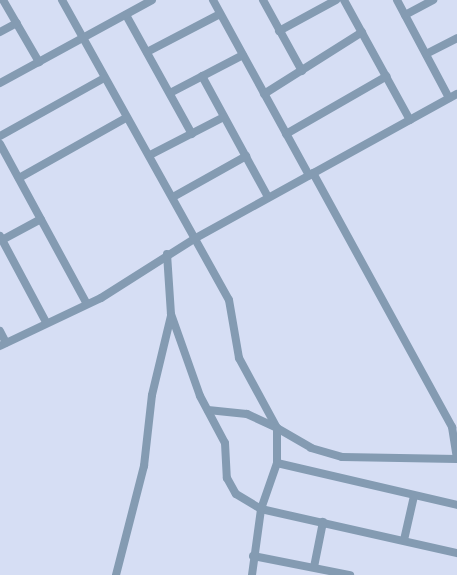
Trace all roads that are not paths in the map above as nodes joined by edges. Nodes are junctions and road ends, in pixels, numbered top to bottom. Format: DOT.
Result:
graph roads {
  1 [pos="3,0"];
  2 [pos="62,0"];
  3 [pos="152,0"];
  4 [pos="213,0"];
  5 [pos="263,0"];
  6 [pos="336,0"];
  7 [pos="344,0"];
  8 [pos="397,0"];
  9 [pos="433,0"];
  10 [pos="220,14"];
  11 [pos="126,15"];
  12 [pos="405,15"];
  13 [pos="17,23"];
  14 [pos="279,31"];
  15 [pos="0,32"];
  16 [pos="362,32"];
  17 [pos="83,38"];
  18 [pos="457,38"];
  19 [pos="147,52"];
  20 [pos="426,54"];
  21 [pos="243,55"];
  22 [pos="39,62"];
  23 [pos="302,71"];
  24 [pos="202,76"];
  25 [pos="387,76"];
  26 [pos="104,78"];
  27 [pos="0,83"];
  28 [pos="170,93"];
  29 [pos="264,94"];
  30 [pos="457,94"];
  31 [pos="449,98"];
  32 [pos="224,117"];
  33 [pos="126,118"];
  34 [pos="410,120"];
  35 [pos="192,134"];
  36 [pos="286,134"];
  37 [pos="0,136"];
  38 [pos="0,144"];
  39 [pos="150,155"];
  40 [pos="246,156"];
  41 [pos="311,174"];
  42 [pos="19,178"];
  43 [pos="173,197"];
  44 [pos="268,197"];
  45 [pos="41,219"];
  46 [pos="1,238"];
  47 [pos="194,239"];
  48 [pos="167,254"];
  49 [pos="87,304"];
  50 [pos="171,314"];
  51 [pos="46,322"];
  52 [pos="0,332"];
  53 [pos="3,344"];
  54 [pos="208,410"];
  55 [pos="277,428"];
  56 [pos="457,459"];
  57 [pos="277,463"];
  58 [pos="414,496"];
  59 [pos="457,505"];
  60 [pos="261,509"];
  61 [pos="323,522"];
  62 [pos="404,540"];
  63 [pos="457,553"];
  64 [pos="253,556"];
  65 [pos="314,567"];
  66 [pos="116,575"];
  67 [pos="252,575"];
  68 [pos="350,575"];
  1 -- 13 [label="street"];
  2 -- 17 [label="street"];
  3 -- 11 [label="street"];
  4 -- 10 [label="street"];
  5 -- 14 [label="street"];
  6 -- 14 [label="street"];
  7 -- 16 [label="street"];
  8 -- 12 [label="street"];
  9 -- 12 [label="street"];
  10 -- 19 [label="street"];
  10 -- 21 [label="street"];
  11 -- 17 [label="street"];
  11 -- 19 [label="street"];
  12 -- 20 [label="street"];
  13 -- 15 [label="street"];
  13 -- 22 [label="street"];
  14 -- 23 [label="street"];
  16 -- 23 [label="street"];
  16 -- 25 [label="street"];
  17 -- 22 [label="street"];
  17 -- 26 [label="street"];
  18 -- 20 [label="street"];
  19 -- 28 [label="street"];
  20 -- 31 [label="street"];
  21 -- 24 [label="street"];
  21 -- 29 [label="street"];
  22 -- 27 [label="street"];
  23 -- 29 [label="street"];
  24 -- 28 [label="street"];
  24 -- 32 [label="street"];
  25 -- 34 [label="street"];
  25 -- 36 [label="street"];
  26 -- 33 [label="street"];
  26 -- 37 [label="street"];
  28 -- 35 [label="street"];
  29 -- 36 [label="street"];
  30 -- 31 [label="street"];
  31 -- 34 [label="street"];
  32 -- 35 [label="street"];
  32 -- 40 [label="street"];
  33 -- 39 [label="street"];
  33 -- 42 [label="street"];
  34 -- 41 [label="street"];
  35 -- 39 [label="street"];
  36 -- 41 [label="street"];
  38 -- 42 [label="street"];
  39 -- 43 [label="street"];
  40 -- 43 [label="street"];
  40 -- 44 [label="street"];
  41 -- 44 [label="street"];
  41 -- 56 [label="street"];
  42 -- 45 [label="street"];
  43 -- 47 [label="street"];
  44 -- 47 [label="street"];
  45 -- 46 [label="street"];
  45 -- 49 [label="street"];
  46 -- 51 [label="street"];
  47 -- 48 [label="street"];
  47 -- 55 [label="street"];
  48 -- 49 [label="street"];
  48 -- 50 [label="street"];
  49 -- 51 [label="street"];
  50 -- 54 [label="street"];
  50 -- 66 [label="street"];
  51 -- 53 [label="street"];
  52 -- 53 [label="street"];
  54 -- 55 [label="street"];
  54 -- 60 [label="street"];
  55 -- 56 [label="street"];
  55 -- 57 [label="street"];
  57 -- 58 [label="street"];
  57 -- 60 [label="street"];
  58 -- 59 [label="street"];
  58 -- 62 [label="street"];
  60 -- 61 [label="street"];
  60 -- 64 [label="street"];
  61 -- 62 [label="street"];
  61 -- 65 [label="street"];
  62 -- 63 [label="street"];
  64 -- 65 [label="street"];
  64 -- 67 [label="street"];
  65 -- 68 [label="street"];
}
